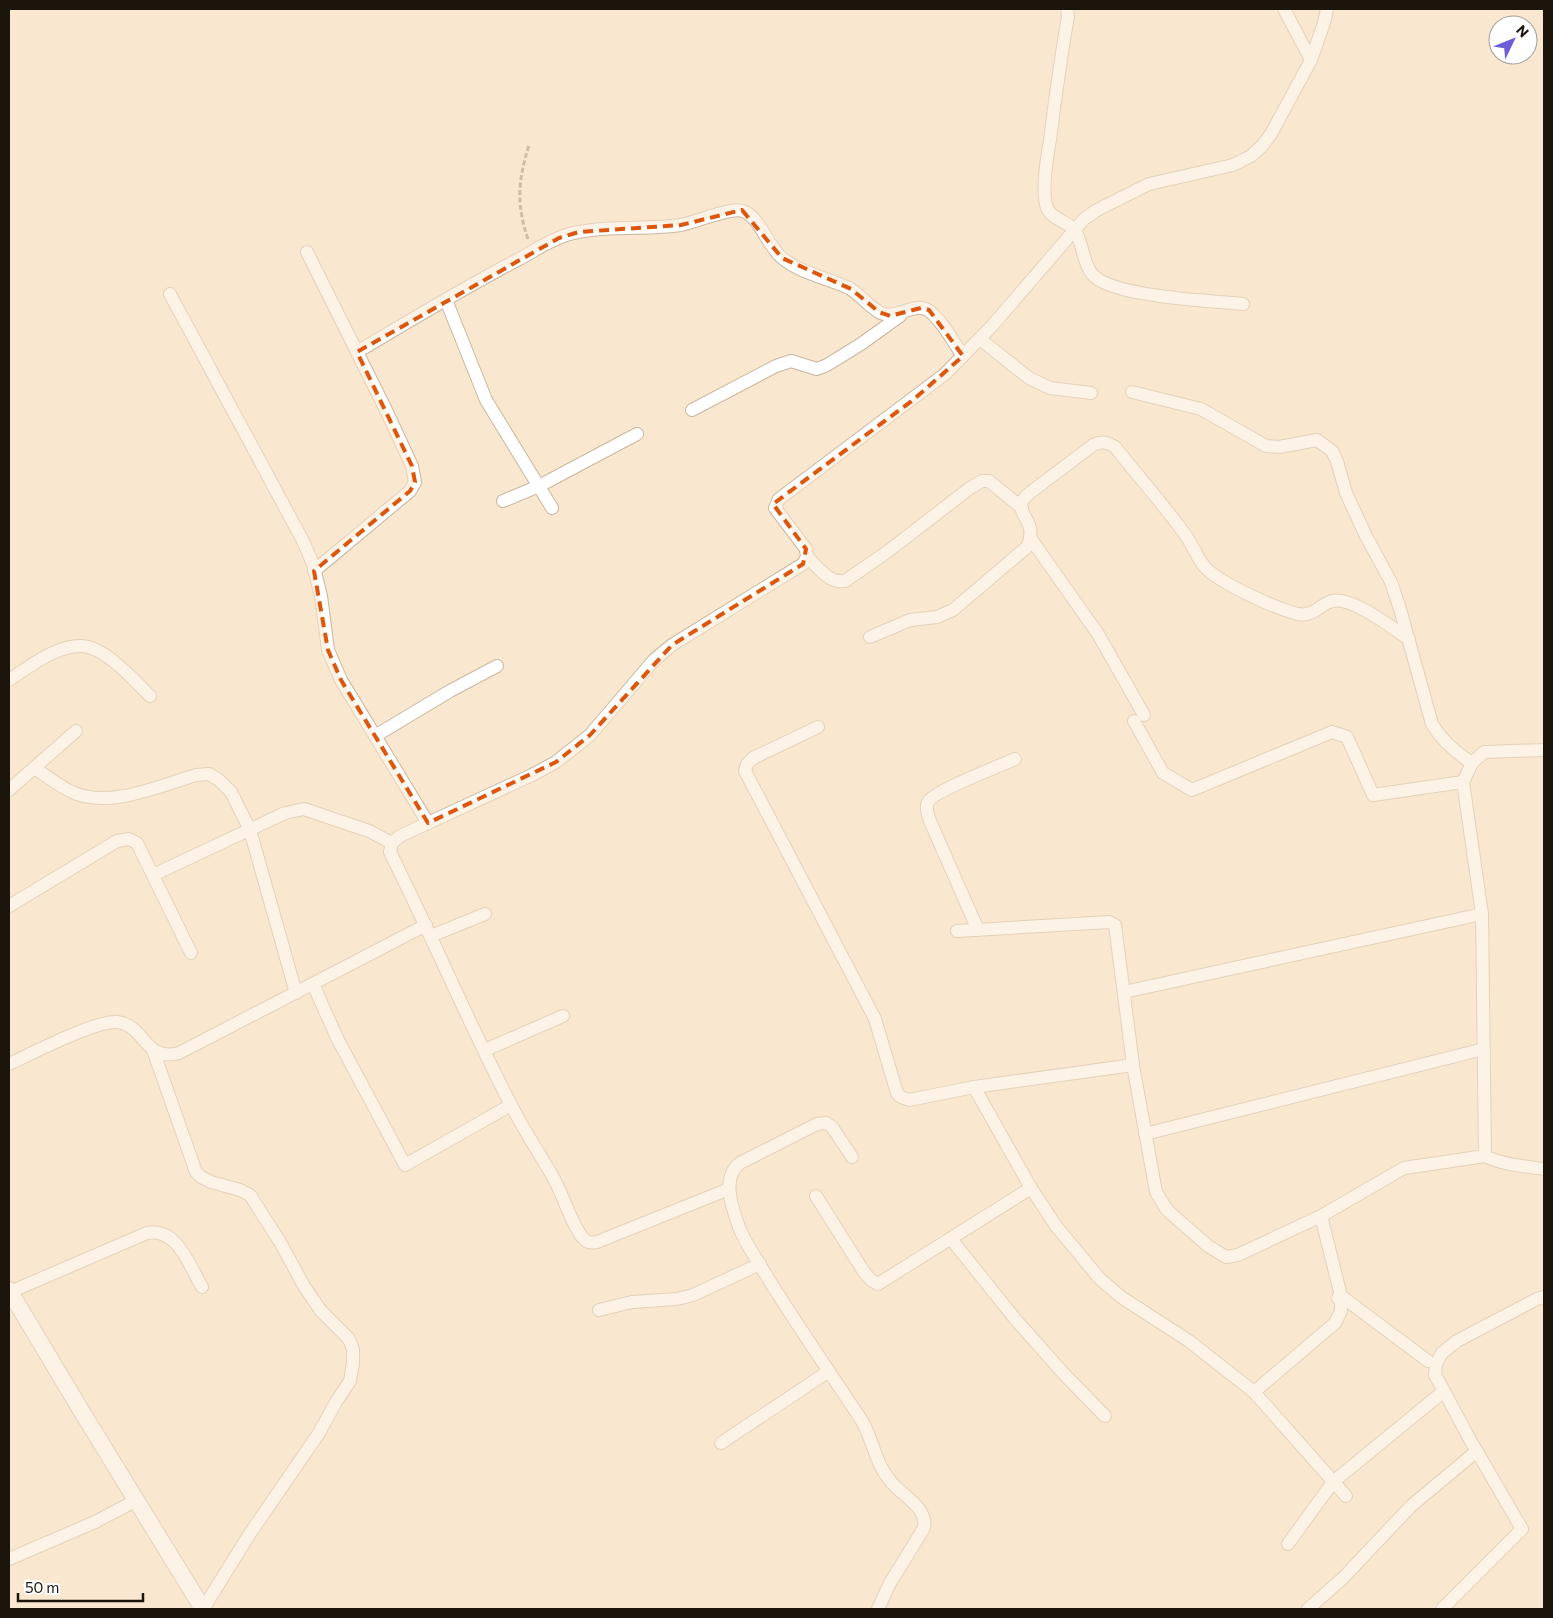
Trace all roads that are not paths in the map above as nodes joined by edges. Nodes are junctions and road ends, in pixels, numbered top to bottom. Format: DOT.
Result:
graph roads {
  1 [pos="1067,9"];
  2 [pos="1284,9"];
  3 [pos="1327,9"];
  4 [pos="1311,60"];
  5 [pos="1075,230"];
  6 [pos="307,252"];
  7 [pos="170,294"];
  8 [pos="446,300"];
  9 [pos="1243,304"];
  10 [pos="907,311"];
  11 [pos="980,339"];
  12 [pos="357,352"];
  13 [pos="963,356"];
  14 [pos="1132,392"];
  15 [pos="1091,394"];
  16 [pos="692,410"];
  17 [pos="637,434"];
  18 [pos="538,486"];
  19 [pos="503,501"];
  20 [pos="552,508"];
  21 [pos="1022,508"];
  22 [pos="1031,539"];
  23 [pos="807,557"];
  24 [pos="314,571"];
  25 [pos="870,636"];
  26 [pos="1409,640"];
  27 [pos="497,666"];
  28 [pos="9,680"];
  29 [pos="150,696"];
  30 [pos="818,727"];
  31 [pos="76,731"];
  32 [pos="375,736"];
  33 [pos="1544,750"];
  34 [pos="1015,759"];
  35 [pos="1472,764"];
  36 [pos="34,768"];
  37 [pos="1463,782"];
  38 [pos="9,790"];
  39 [pos="428,823"];
  40 [pos="250,830"];
  41 [pos="392,843"];
  42 [pos="153,875"];
  43 [pos="9,906"];
  44 [pos="485,914"];
  45 [pos="1482,914"];
  46 [pos="428,930"];
  47 [pos="978,930"];
  48 [pos="957,931"];
  49 [pos="191,954"];
  50 [pos="313,984"];
  51 [pos="296,992"];
  52 [pos="1124,992"];
  53 [pos="563,1016"];
  54 [pos="1484,1049"];
  55 [pos="153,1050"];
  56 [pos="485,1050"];
  57 [pos="9,1064"];
  58 [pos="1132,1065"];
  59 [pos="974,1087"];
  60 [pos="511,1105"];
  61 [pos="1145,1134"];
  62 [pos="852,1157"];
  63 [pos="1489,1158"];
  64 [pos="1544,1169"];
  65 [pos="1031,1188"];
  66 [pos="729,1189"];
  67 [pos="816,1196"];
  68 [pos="1321,1216"];
  69 [pos="951,1239"];
  70 [pos="760,1264"];
  71 [pos="202,1287"];
  72 [pos="9,1291"];
  73 [pos="1339,1297"];
  74 [pos="1544,1297"];
  75 [pos="599,1310"];
  76 [pos="1428,1361"];
  77 [pos="829,1371"];
  78 [pos="1444,1391"];
  79 [pos="1254,1392"];
  80 [pos="1105,1416"];
  81 [pos="721,1443"];
  82 [pos="1477,1451"];
  83 [pos="1333,1482"];
  84 [pos="1346,1496"];
  85 [pos="135,1501"];
  86 [pos="1288,1544"];
  87 [pos="9,1558"];
  88 [pos="203,1609"];
  89 [pos="878,1609"];
  90 [pos="1308,1609"];
  91 [pos="1442,1609"];
  1 -- 5 [label="street"];
  2 -- 4 [label="street"];
  3 -- 4 [label="street"];
  4 -- 5 [label="street"];
  5 -- 9 [label="street"];
  5 -- 11 [label="street"];
  6 -- 12 [label="street"];
  7 -- 24 [label="street"];
  8 -- 10 [label="street"];
  8 -- 12 [label="street"];
  8 -- 18 [label="street"];
  10 -- 13 [label="street"];
  10 -- 16 [label="street"];
  11 -- 13 [label="street"];
  11 -- 15 [label="street"];
  12 -- 24 [label="street"];
  13 -- 23 [label="street"];
  14 -- 26 [label="street"];
  17 -- 18 [label="street"];
  18 -- 19 [label="street"];
  18 -- 20 [label="street"];
  21 -- 22 [label="street"];
  21 -- 23 [label="street"];
  21 -- 26 [label="street"];
  22 -- 25 [label="street"];
  22 -- 37 [label="street"];
  23 -- 39 [label="street"];
  24 -- 32 [label="street"];
  26 -- 35 [label="street"];
  27 -- 32 [label="street"];
  28 -- 29 [label="street"];
  30 -- 59 [label="street"];
  31 -- 36 [label="street"];
  32 -- 39 [label="street"];
  33 -- 35 [label="street"];
  34 -- 47 [label="street"];
  35 -- 37 [label="street"];
  36 -- 38 [label="street"];
  36 -- 40 [label="street"];
  37 -- 45 [label="street"];
  39 -- 41 [label="street"];
  40 -- 41 [label="street"];
  40 -- 42 [label="street"];
  40 -- 51 [label="street"];
  41 -- 46 [label="street"];
  42 -- 43 [label="street"];
  42 -- 49 [label="street"];
  44 -- 46 [label="street"];
  45 -- 52 [label="street"];
  45 -- 54 [label="street"];
  46 -- 50 [label="street"];
  46 -- 56 [label="street"];
  47 -- 48 [label="street"];
  47 -- 52 [label="street"];
  50 -- 51 [label="street"];
  50 -- 60 [label="street"];
  51 -- 55 [label="street"];
  52 -- 58 [label="street"];
  53 -- 56 [label="street"];
  54 -- 61 [label="street"];
  54 -- 63 [label="street"];
  55 -- 57 [label="street"];
  55 -- 88 [label="street"];
  56 -- 60 [label="street"];
  58 -- 59 [label="street"];
  58 -- 61 [label="street"];
  59 -- 65 [label="street"];
  60 -- 66 [label="street"];
  61 -- 68 [label="street"];
  62 -- 66 [label="street"];
  63 -- 64 [label="street"];
  63 -- 68 [label="street"];
  65 -- 69 [label="street"];
  65 -- 79 [label="street"];
  66 -- 70 [label="street"];
  67 -- 69 [label="street"];
  68 -- 73 [label="street"];
  69 -- 80 [label="street"];
  70 -- 75 [label="street"];
  70 -- 77 [label="street"];
  71 -- 72 [label="street"];
  72 -- 85 [label="street"];
  73 -- 76 [label="street"];
  73 -- 79 [label="street"];
  74 -- 78 [label="street"];
  77 -- 81 [label="street"];
  77 -- 89 [label="street"];
  78 -- 82 [label="street"];
  78 -- 83 [label="street"];
  79 -- 83 [label="street"];
  82 -- 90 [label="street"];
  82 -- 91 [label="street"];
  83 -- 84 [label="street"];
  83 -- 86 [label="street"];
  85 -- 87 [label="street"];
  85 -- 88 [label="street"];
}
